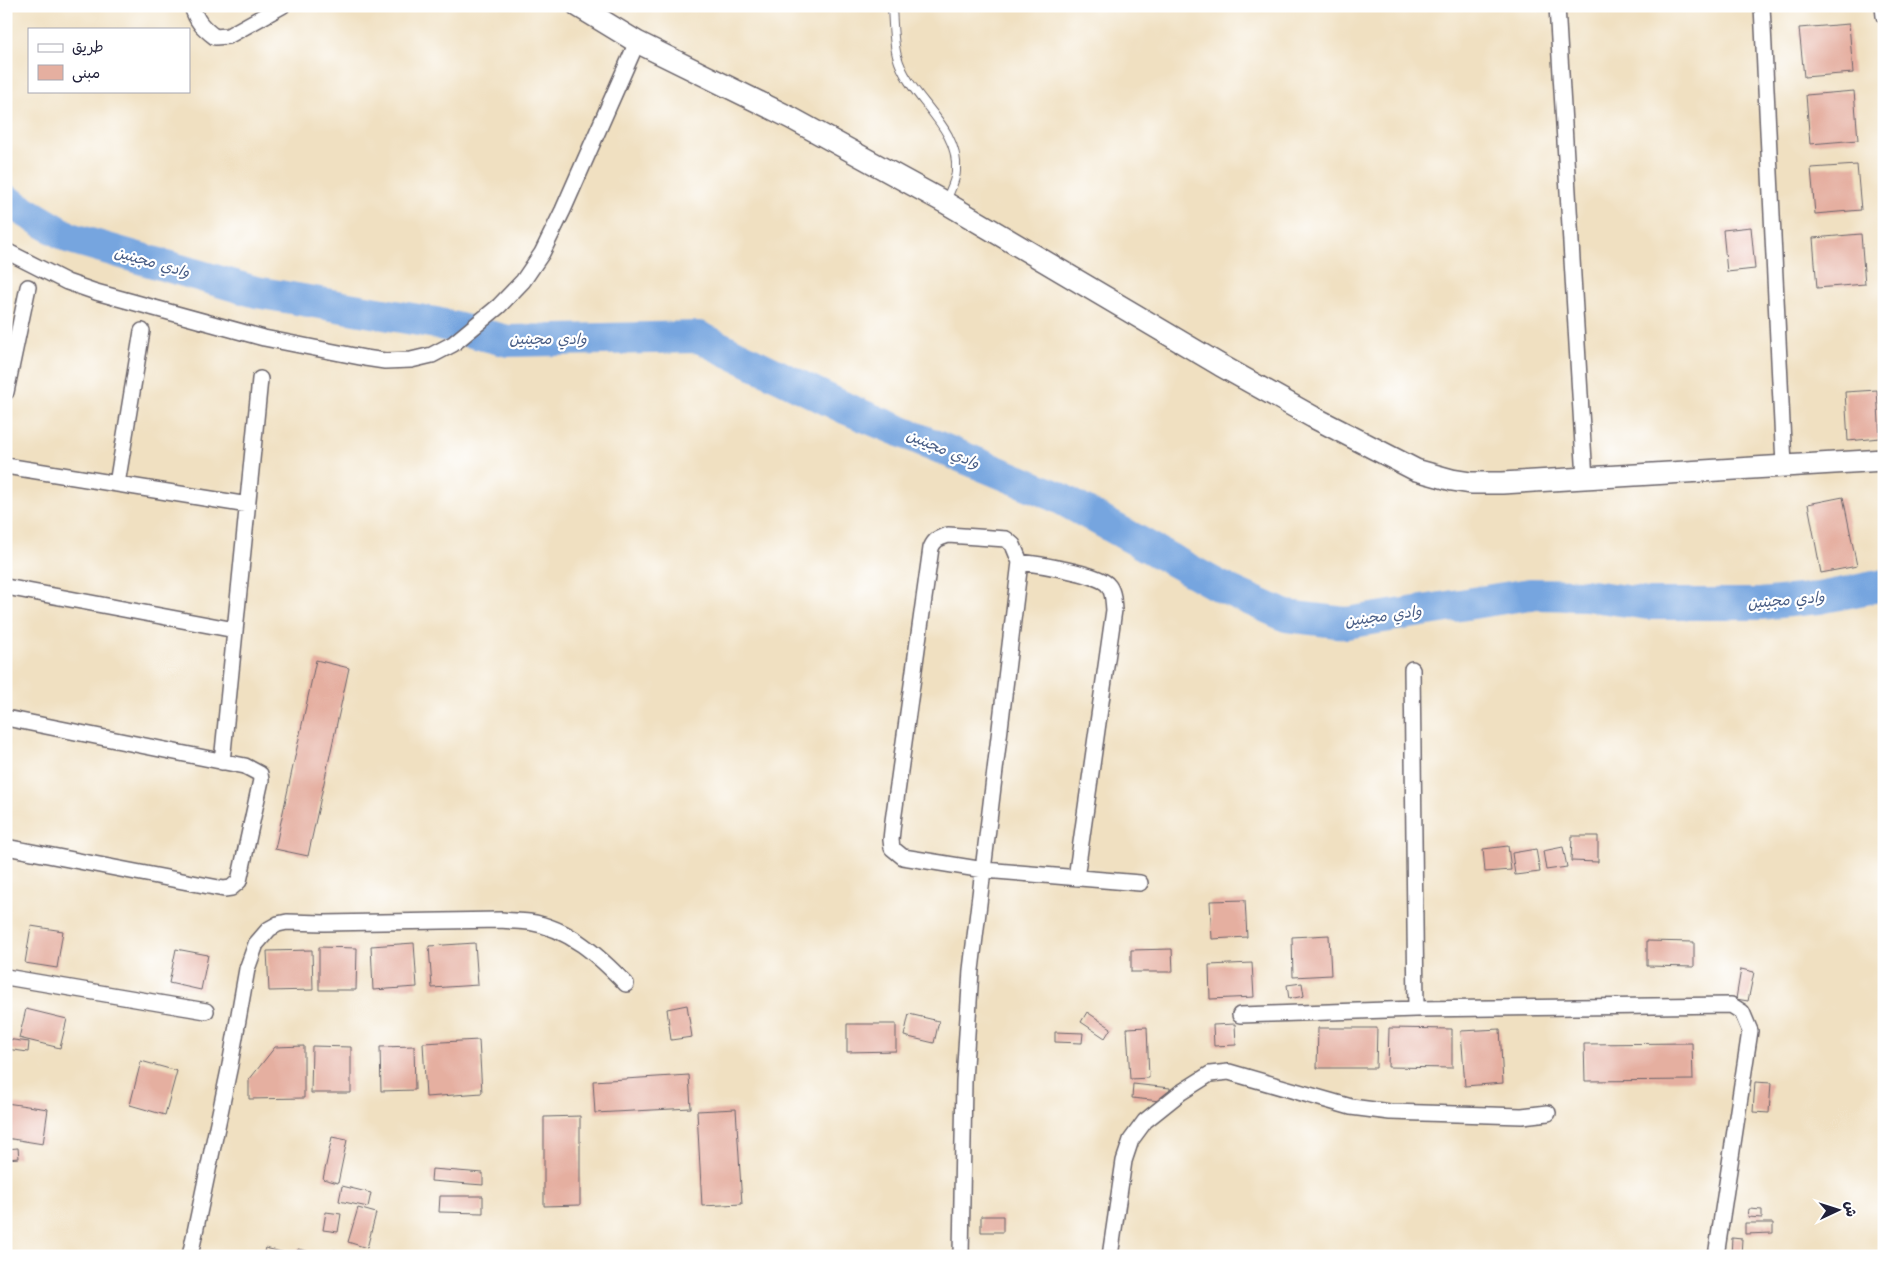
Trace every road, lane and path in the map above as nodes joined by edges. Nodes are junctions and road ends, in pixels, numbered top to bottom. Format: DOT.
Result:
graph roads {
  1 [pos="192,6"];
  2 [pos="282,6"];
  3 [pos="578,6"];
  4 [pos="892,6"];
  5 [pos="1557,6"];
  6 [pos="1762,6"];
  7 [pos="1883,6"];
  8 [pos="1884,16"];
  9 [pos="637,42"];
  10 [pos="946,203"];
  11 [pos="6,251"];
  12 [pos="28,287"];
  13 [pos="142,331"];
  14 [pos="12,335"];
  15 [pos="260,379"];
  16 [pos="6,392"];
  17 [pos="1884,460"];
  18 [pos="1784,465"];
  19 [pos="6,466"];
  20 [pos="1585,479"];
  21 [pos="117,484"];
  22 [pos="248,505"];
  23 [pos="1020,562"];
  24 [pos="6,587"];
  25 [pos="235,630"];
  26 [pos="1412,669"];
  27 [pos="6,718"];
  28 [pos="222,762"];
  29 [pos="6,847"];
  30 [pos="984,870"];
  31 [pos="1076,878"];
  32 [pos="1140,883"];
  33 [pos="6,977"];
  34 [pos="626,984"];
  35 [pos="1416,1009"];
  36 [pos="206,1011"];
  37 [pos="1240,1015"];
  38 [pos="1548,1113"];
  39 [pos="190,1256"];
  40 [pos="961,1256"];
  41 [pos="1110,1256"];
  42 [pos="1716,1256"];
  1 -- 2 [label="street"];
  3 -- 9 [label="street"];
  4 -- 10 [label="lane"];
  5 -- 20 [label="street"];
  6 -- 18 [label="street"];
  7 -- 8 [label="street"];
  9 -- 10 [label="street"];
  9 -- 11 [label="street"];
  10 -- 20 [label="street"];
  12 -- 14 [label="street"];
  13 -- 21 [label="street"];
  14 -- 16 [label="street"];
  15 -- 22 [label="street"];
  17 -- 18 [label="street"];
  18 -- 20 [label="street"];
  19 -- 21 [label="street"];
  21 -- 22 [label="street"];
  22 -- 25 [label="street"];
  23 -- 30 [label="street"];
  23 -- 30 [label="street"];
  23 -- 31 [label="street"];
  24 -- 25 [label="street"];
  25 -- 28 [label="street"];
  26 -- 35 [label="street"];
  27 -- 28 [label="street"];
  28 -- 29 [label="street"];
  30 -- 31 [label="street"];
  30 -- 40 [label="street"];
  31 -- 32 [label="street"];
  33 -- 36 [label="street"];
  34 -- 39 [label="street"];
  35 -- 37 [label="street"];
  35 -- 42 [label="street"];
  38 -- 41 [label="street"];
}
